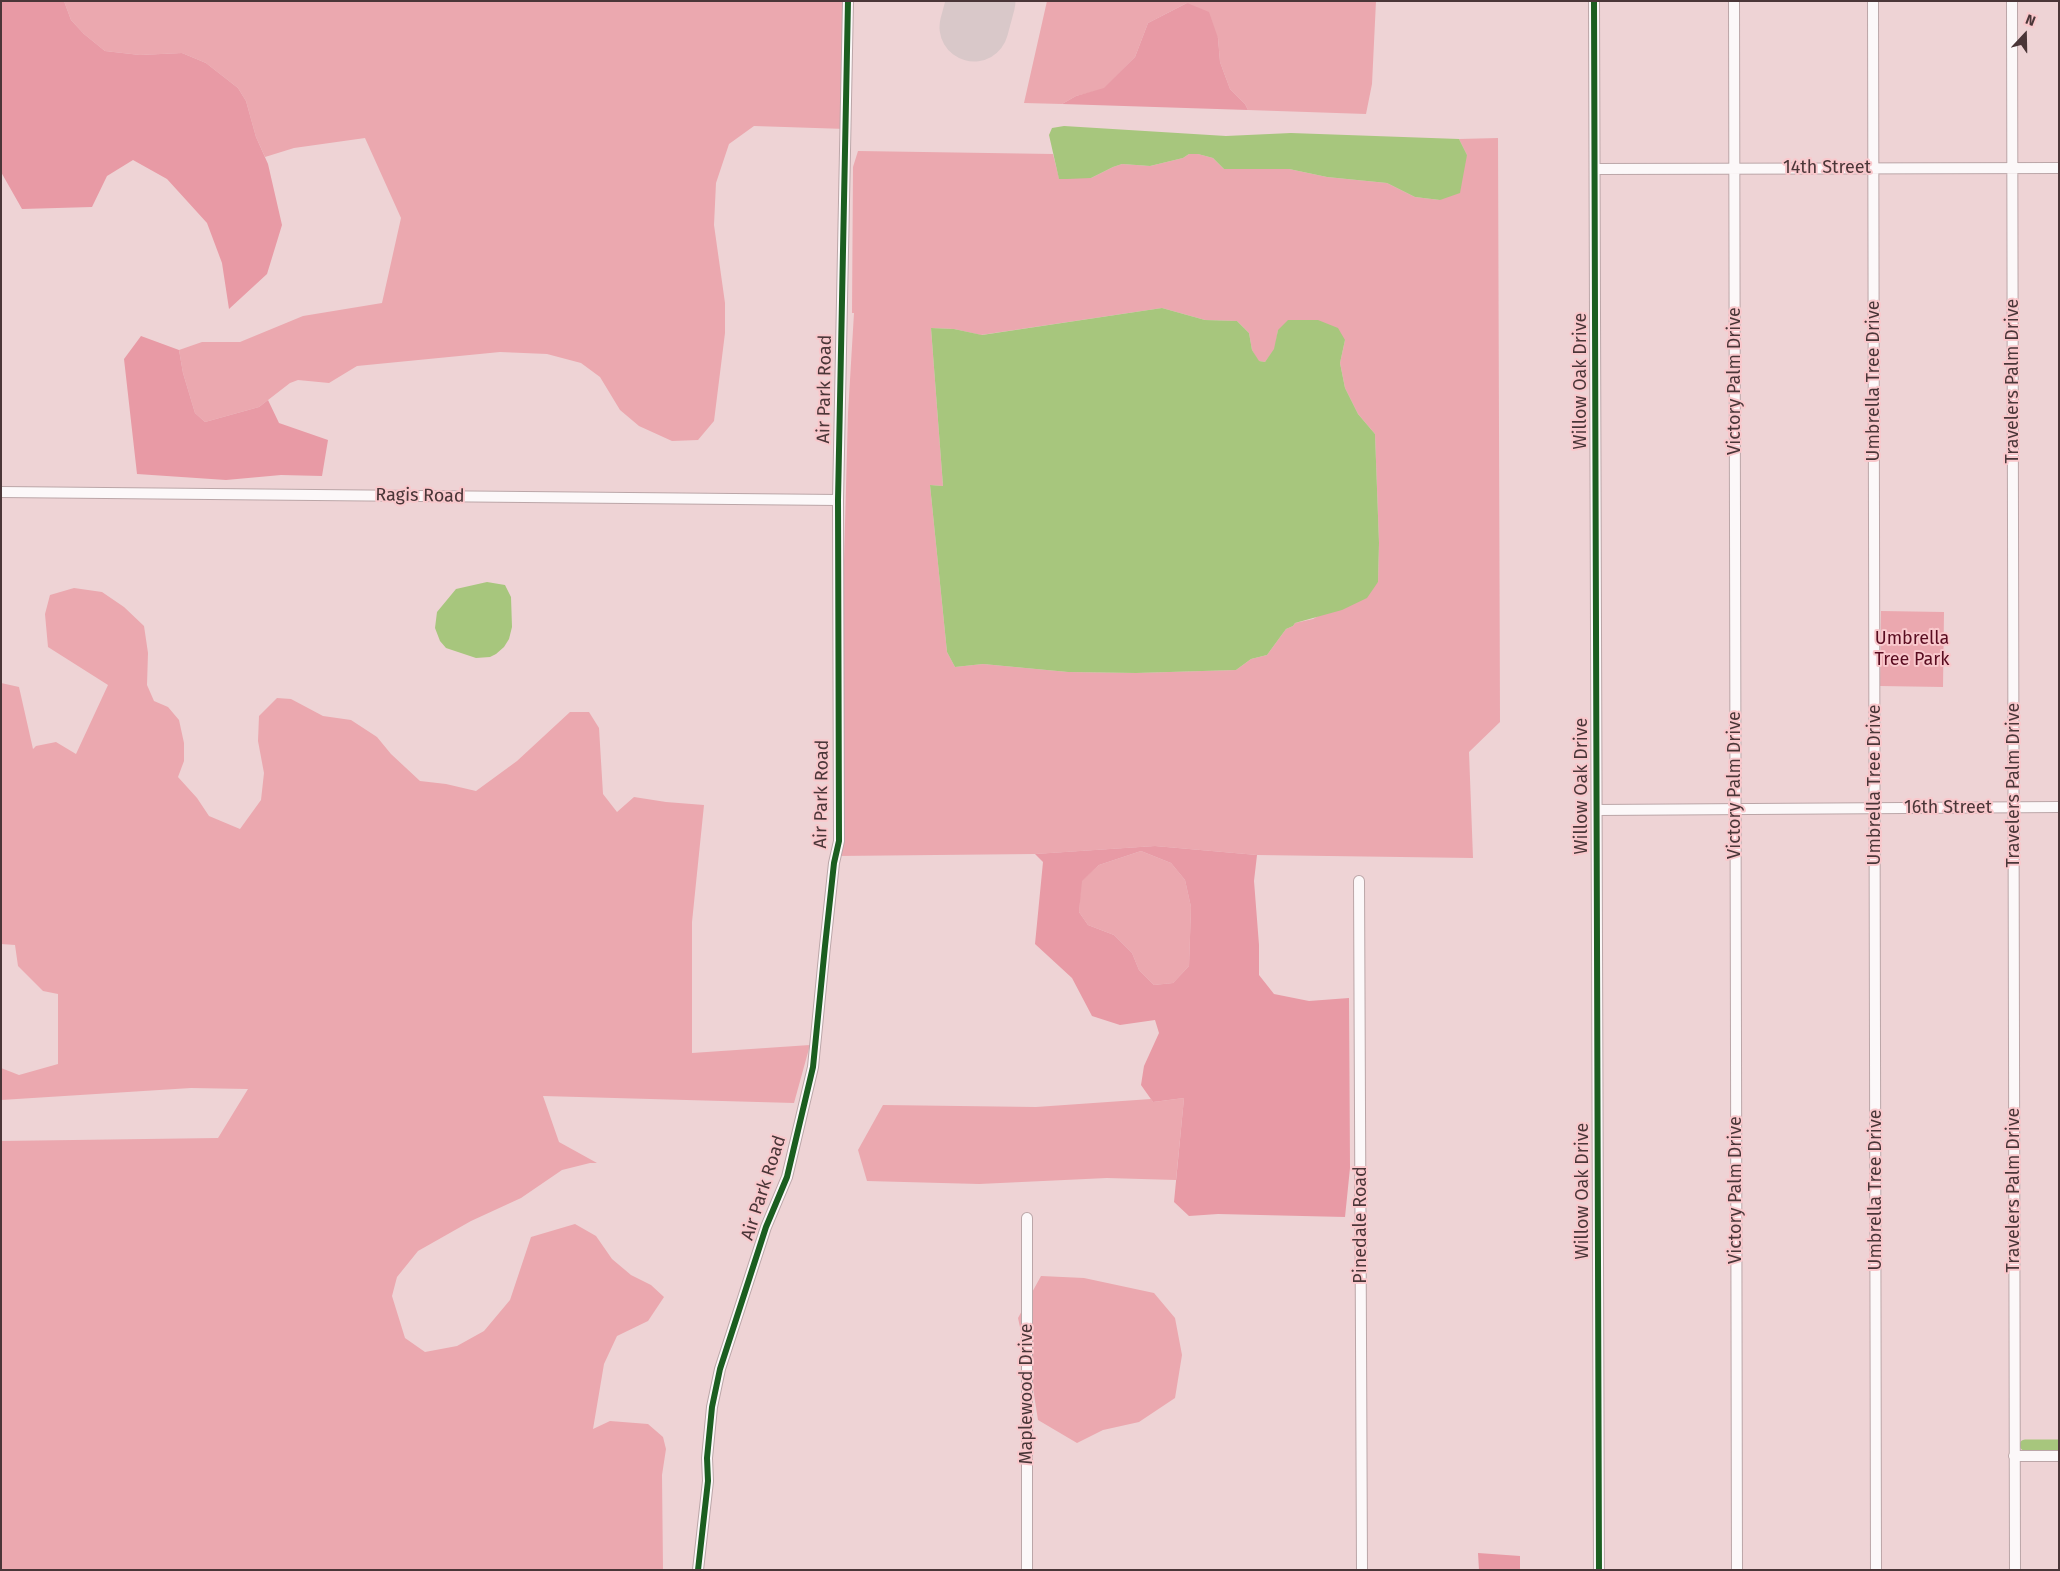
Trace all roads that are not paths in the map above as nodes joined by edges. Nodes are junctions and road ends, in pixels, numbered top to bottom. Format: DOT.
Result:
graph roads {
  1 [pos="848,1"];
  2 [pos="1594,1"];
  3 [pos="1734,1"];
  4 [pos="1873,1"];
  5 [pos="2012,1"];
  6 [pos="1734,168"];
  7 [pos="1873,168"];
  8 [pos="2012,168"];
  9 [pos="2059,168"];
  10 [pos="1595,169"];
  11 [pos="1,492"];
  12 [pos="838,500"];
  13 [pos="2059,807"];
  14 [pos="1875,808"];
  15 [pos="2014,808"];
  16 [pos="1735,809"];
  17 [pos="1597,810"];
  18 [pos="1359,881"];
  19 [pos="1026,1218"];
  20 [pos="2014,1456"];
  21 [pos="2059,1456"];
  22 [pos="698,1570"];
  23 [pos="1027,1570"];
  24 [pos="1362,1570"];
  25 [pos="1599,1570"];
  26 [pos="1737,1570"];
  27 [pos="1876,1570"];
  28 [pos="2015,1570"];
  1 -- 12 [label="street, Air Park Road"];
  2 -- 10 [label="street, Willow Oak Drive"];
  3 -- 6 [label="street, Victory Palm Drive"];
  4 -- 7 [label="street, Umbrella Tree Drive"];
  5 -- 8 [label="street, Travelers Palm Drive"];
  6 -- 7 [label="street, 14th Street"];
  6 -- 10 [label="street, 14th Street"];
  6 -- 16 [label="street, Victory Palm Drive"];
  7 -- 8 [label="street, 14th Street"];
  7 -- 14 [label="street, Umbrella Tree Drive"];
  8 -- 9 [label="street, 14th Street"];
  8 -- 15 [label="street, Travelers Palm Drive"];
  10 -- 17 [label="street, Willow Oak Drive"];
  11 -- 12 [label="street, Ragis Road"];
  12 -- 22 [label="street, Air Park Road"];
  13 -- 15 [label="street, 16th Street"];
  14 -- 15 [label="street, 16th Street"];
  14 -- 16 [label="street, 16th Street"];
  14 -- 27 [label="street, Umbrella Tree Drive"];
  15 -- 20 [label="street, Travelers Palm Drive"];
  16 -- 17 [label="street, 16th Street"];
  16 -- 26 [label="street, Victory Palm Drive"];
  17 -- 25 [label="street, Willow Oak Drive"];
  18 -- 24 [label="street, Pinedale Road"];
  19 -- 23 [label="street, Maplewood Drive"];
  20 -- 21 [label="street"];
  20 -- 28 [label="street, Travelers Palm Drive"];
}
